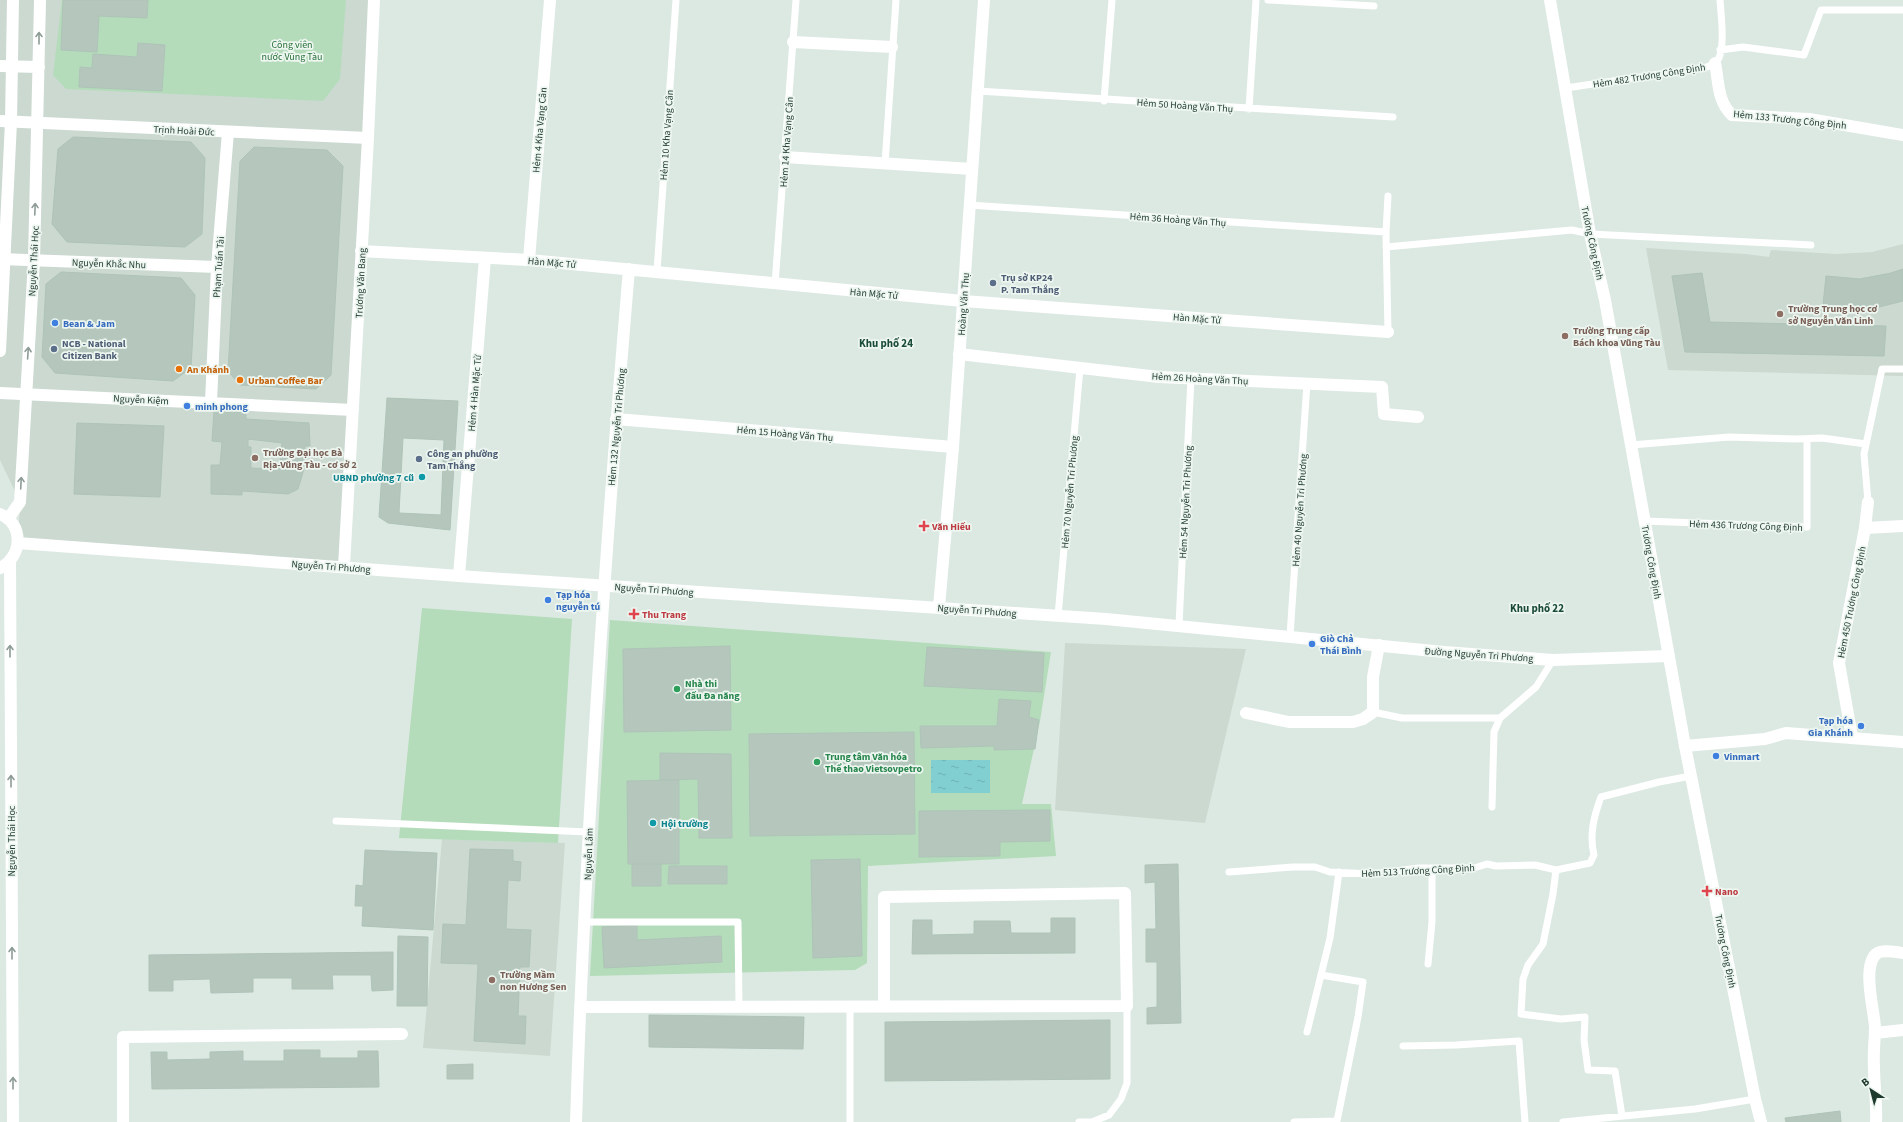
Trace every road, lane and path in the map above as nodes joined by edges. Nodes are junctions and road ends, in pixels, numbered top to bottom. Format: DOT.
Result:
graph roads {
  1 [pos="13,0"];
  2 [pos="40,0"];
  3 [pos="374,0"];
  4 [pos="550,0"];
  5 [pos="676,0"];
  6 [pos="796,0"];
  7 [pos="896,0"];
  8 [pos="984,0"];
  9 [pos="1112,0"];
  10 [pos="1256,0"];
  11 [pos="1268,0"];
  12 [pos="1550,0"];
  13 [pos="1720,0"];
  14 [pos="1374,6"];
  15 [pos="1903,10"];
  16 [pos="793,42"];
  17 [pos="892,47"];
  18 [pos="1720,50"];
  19 [pos="1715,63"];
  20 [pos="0,66"];
  21 [pos="12,66"];
  22 [pos="39,67"];
  23 [pos="1566,88"];
  24 [pos="978,91"];
  25 [pos="1104,101"];
  26 [pos="1249,109"];
  27 [pos="1393,117"];
  28 [pos="5,121"];
  29 [pos="38,123"];
  30 [pos="228,132"];
  31 [pos="1903,135"];
  32 [pos="368,138"];
  33 [pos="785,157"];
  34 [pos="885,164"];
  35 [pos="972,169"];
  36 [pos="1388,196"];
  37 [pos="969,205"];
  38 [pos="1386,232"];
  39 [pos="1590,234"];
  40 [pos="1811,245"];
  41 [pos="1386,247"];
  42 [pos="361,251"];
  43 [pos="485,258"];
  44 [pos="2,259"];
  45 [pos="34,260"];
  46 [pos="529,260"];
  47 [pos="218,267"];
  48 [pos="629,269"];
  49 [pos="657,271"];
  50 [pos="775,284"];
  51 [pos="963,300"];
  52 [pos="1388,332"];
  53 [pos="0,351"];
  54 [pos="959,354"];
  55 [pos="1080,368"];
  56 [pos="1903,370"];
  57 [pos="1191,378"];
  58 [pos="1308,384"];
  59 [pos="0,393"];
  60 [pos="25,394"];
  61 [pos="211,402"];
  62 [pos="353,410"];
  63 [pos="1418,417"];
  64 [pos="616,419"];
  65 [pos="1807,439"];
  66 [pos="1866,444"];
  67 [pos="1631,445"];
  68 [pos="953,447"];
  69 [pos="1868,502"];
  70 [pos="4,516"];
  71 [pos="1644,521"];
  72 [pos="1903,526"];
  73 [pos="1865,528"];
  74 [pos="18,543"];
  75 [pos="5,564"];
  76 [pos="344,566"];
  77 [pos="459,576"];
  78 [pos="604,585"];
  79 [pos="939,607"];
  80 [pos="1058,616"];
  81 [pos="1179,625"];
  82 [pos="1290,636"];
  83 [pos="1380,645"];
  84 [pos="1669,656"];
  85 [pos="1553,660"];
  86 [pos="1372,712"];
  87 [pos="1246,713"];
  88 [pos="1500,718"];
  89 [pos="1852,737"];
  90 [pos="1903,742"];
  91 [pos="1685,746"];
  92 [pos="1691,776"];
  93 [pos="1492,806"];
  94 [pos="336,822"];
  95 [pos="588,832"];
  96 [pos="1432,868"];
  97 [pos="1556,870"];
  98 [pos="1229,872"];
  99 [pos="1339,872"];
  100 [pos="585,922"];
  101 [pos="1903,952"];
  102 [pos="1428,964"];
  103 [pos="1321,975"];
  104 [pos="850,1005"];
  105 [pos="884,1005"];
  106 [pos="739,1006"];
  107 [pos="1127,1006"];
  108 [pos="580,1007"];
  109 [pos="1903,1030"];
  110 [pos="1307,1032"];
  111 [pos="1874,1033"];
  112 [pos="402,1034"];
  113 [pos="1403,1046"];
  114 [pos="1755,1099"];
  115 [pos="1622,1116"];
  116 [pos="13,1122"];
  117 [pos="123,1122"];
  118 [pos="576,1122"];
  119 [pos="850,1122"];
  120 [pos="1079,1122"];
  121 [pos="1294,1122"];
  122 [pos="1525,1122"];
  123 [pos="1563,1122"];
  124 [pos="1762,1122"];
  125 [pos="1876,1122"];
  1 -- 21 [label="street"];
  22 -- 2 [label="street, Nguyễn Thái Học, one-way"];
  3 -- 32 [label="street, Trương Văn Bang"];
  4 -- 46 [label="street, Hẻm 4 Kha Vạng Cân"];
  5 -- 49 [label="lane, Hẻm 10 Kha Vạng Cân"];
  6 -- 16 [label="lane, Hẻm 14 Kha Vạng Cân"];
  7 -- 17 [label="lane"];
  8 -- 24 [label="street, Hoàng Văn Thụ"];
  9 -- 25 [label="lane"];
  10 -- 26 [label="lane"];
  11 -- 14 [label="lane"];
  12 -- 23 [label="street, Trương Công Định"];
  13 -- 18 [label="lane, Hẻm 482 Trương Công Định"];
  15 -- 18 [label="lane"];
  16 -- 17 [label="street"];
  16 -- 33 [label="lane, Hẻm 14 Kha Vạng Cân"];
  17 -- 34 [label="lane"];
  18 -- 19 [label="lane, Hẻm 482 Trương Công Định"];
  19 -- 23 [label="lane, Hẻm 482 Trương Công Định"];
  19 -- 31 [label="street, Hẻm 133 Trương Công Định"];
  20 -- 21 [label="street"];
  21 -- 22 [label="street"];
  21 -- 28 [label="street"];
  22 -- 29 [label="street, Nguyễn Thái Học"];
  23 -- 39 [label="street, Trương Công Định"];
  24 -- 26 [label="lane, Hẻm 50 Hoàng Văn Thụ"];
  24 -- 35 [label="street, Hoàng Văn Thụ"];
  26 -- 27 [label="lane, Hẻm 50 Hoàng Văn Thụ"];
  28 -- 29 [label="street, Trịnh Hoài Đức"];
  28 -- 44 [label="street"];
  29 -- 30 [label="street, Trịnh Hoài Đức"];
  45 -- 29 [label="street, Nguyễn Thái Học, one-way"];
  30 -- 32 [label="street, Trịnh Hoài Đức"];
  30 -- 47 [label="street, Phạm Tuấn Tài"];
  32 -- 42 [label="street, Trương Văn Bang"];
  33 -- 34 [label="street"];
  33 -- 50 [label="lane, Hẻm 14 Kha Vạng Cân"];
  34 -- 35 [label="street"];
  35 -- 37 [label="street, Hoàng Văn Thụ"];
  36 -- 38 [label="lane"];
  37 -- 38 [label="lane, Hẻm 36 Hoàng Văn Thụ"];
  37 -- 51 [label="street, Hoàng Văn Thụ"];
  38 -- 41 [label="lane"];
  39 -- 40 [label="lane"];
  39 -- 41 [label="lane"];
  39 -- 67 [label="street, Trương Công Định"];
  41 -- 52 [label="lane"];
  42 -- 43 [label="street, Hàn Mặc Tử"];
  42 -- 62 [label="street, Trương Văn Bang"];
  43 -- 46 [label="street, Hàn Mặc Tử"];
  43 -- 77 [label="street, Hẻm 4 Hàn Mặc Tử"];
  44 -- 45 [label="street, Nguyễn Khắc Nhu"];
  44 -- 53 [label="street"];
  45 -- 47 [label="street, Nguyễn Khắc Nhu"];
  60 -- 45 [label="street, Nguyễn Thái Học, one-way"];
  46 -- 48 [label="street, Hàn Mặc Tử"];
  47 -- 61 [label="street, Phạm Tuấn Tài"];
  48 -- 49 [label="street, Hàn Mặc Tử"];
  48 -- 64 [label="street, Hẻm 132 Nguyễn Tri Phương"];
  49 -- 50 [label="street, Hàn Mặc Tử"];
  50 -- 51 [label="street, Hàn Mặc Tử"];
  51 -- 52 [label="street, Hàn Mặc Tử"];
  51 -- 54 [label="street, Hoàng Văn Thụ"];
  54 -- 55 [label="street, Hẻm 26 Hoàng Văn Thụ"];
  54 -- 68 [label="street, Hoàng Văn Thụ"];
  55 -- 57 [label="street, Hẻm 26 Hoàng Văn Thụ"];
  55 -- 80 [label="lane, Hẻm 70 Nguyễn Tri Phương"];
  56 -- 66 [label="lane"];
  57 -- 58 [label="street, Hẻm 26 Hoàng Văn Thụ"];
  57 -- 81 [label="lane, Hẻm 54 Nguyễn Tri Phương"];
  58 -- 63 [label="street, Hẻm 26 Hoàng Văn Thụ"];
  58 -- 82 [label="lane, Hẻm 40 Nguyễn Tri Phương"];
  59 -- 60 [label="street, Nguyễn Kiệm"];
  60 -- 61 [label="street, Nguyễn Kiệm"];
  70 -- 60 [label="street, Nguyễn Thái Học, one-way"];
  61 -- 62 [label="street, Nguyễn Kiệm"];
  62 -- 76 [label="street, Trương Văn Bang"];
  64 -- 68 [label="street, Hẻm 15 Hoàng Văn Thụ"];
  64 -- 78 [label="street, Hẻm 132 Nguyễn Tri Phương"];
  65 -- 66 [label="lane"];
  65 -- 67 [label="lane"];
  65 -- 71 [label="lane, Hẻm 436 Trương Công Định"];
  66 -- 69 [label="lane"];
  67 -- 71 [label="street, Trương Công Định"];
  68 -- 79 [label="street, Hoàng Văn Thụ"];
  69 -- 73 [label="street"];
  70 -- 74 [label="street"];
  71 -- 84 [label="street, Trương Công Định"];
  72 -- 73 [label="street"];
  73 -- 89 [label="street, Hẻm 450 Trương Công Định"];
  74 -- 75 [label="street"];
  74 -- 76 [label="street, Nguyễn Tri Phương"];
  116 -- 75 [label="street, Nguyễn Thái Học, one-way"];
  76 -- 77 [label="street, Nguyễn Tri Phương"];
  77 -- 78 [label="street, Nguyễn Tri Phương"];
  78 -- 79 [label="street, Nguyễn Tri Phương"];
  78 -- 95 [label="street, Nguyễn Lâm"];
  79 -- 80 [label="street, Nguyễn Tri Phương"];
  80 -- 81 [label="street, Nguyễn Tri Phương"];
  81 -- 82 [label="street, Nguyễn Tri Phương"];
  82 -- 83 [label="street, Đường Nguyễn Tri Phương"];
  83 -- 85 [label="street, Đường Nguyễn Tri Phương"];
  83 -- 86 [label="street"];
  84 -- 85 [label="street, Đường Nguyễn Tri Phương"];
  84 -- 91 [label="street, Trương Công Định"];
  85 -- 88 [label="lane"];
  86 -- 87 [label="street"];
  86 -- 88 [label="lane"];
  88 -- 93 [label="lane"];
  89 -- 90 [label="street"];
  89 -- 91 [label="street"];
  91 -- 92 [label="street, Trương Công Định"];
  92 -- 97 [label="lane, Hẻm 513 Trương Công Định"];
  92 -- 114 [label="street, Trương Công Định"];
  94 -- 95 [label="lane"];
  95 -- 100 [label="street, Nguyễn Lâm"];
  96 -- 97 [label="lane, Hẻm 513 Trương Công Định"];
  96 -- 99 [label="lane, Hẻm 513 Trương Công Định"];
  96 -- 102 [label="lane"];
  97 -- 115 [label="lane"];
  98 -- 99 [label="lane, Hẻm 513 Trương Công Định"];
  99 -- 103 [label="lane"];
  100 -- 106 [label="lane"];
  100 -- 108 [label="street, Nguyễn Lâm"];
  101 -- 111 [label="street"];
  103 -- 110 [label="lane"];
  103 -- 121 [label="lane"];
  104 -- 105 [label="street"];
  104 -- 106 [label="street"];
  104 -- 119 [label="lane"];
  105 -- 107 [label="street"];
  105 -- 107 [label="street"];
  106 -- 108 [label="street"];
  107 -- 120 [label="lane"];
  108 -- 118 [label="street, Nguyễn Lâm"];
  109 -- 111 [label="street"];
  111 -- 125 [label="street"];
  112 -- 117 [label="street"];
  113 -- 122 [label="lane"];
  114 -- 115 [label="lane"];
  114 -- 124 [label="street, Trương Công Định"];
  115 -- 123 [label="lane"];
}
